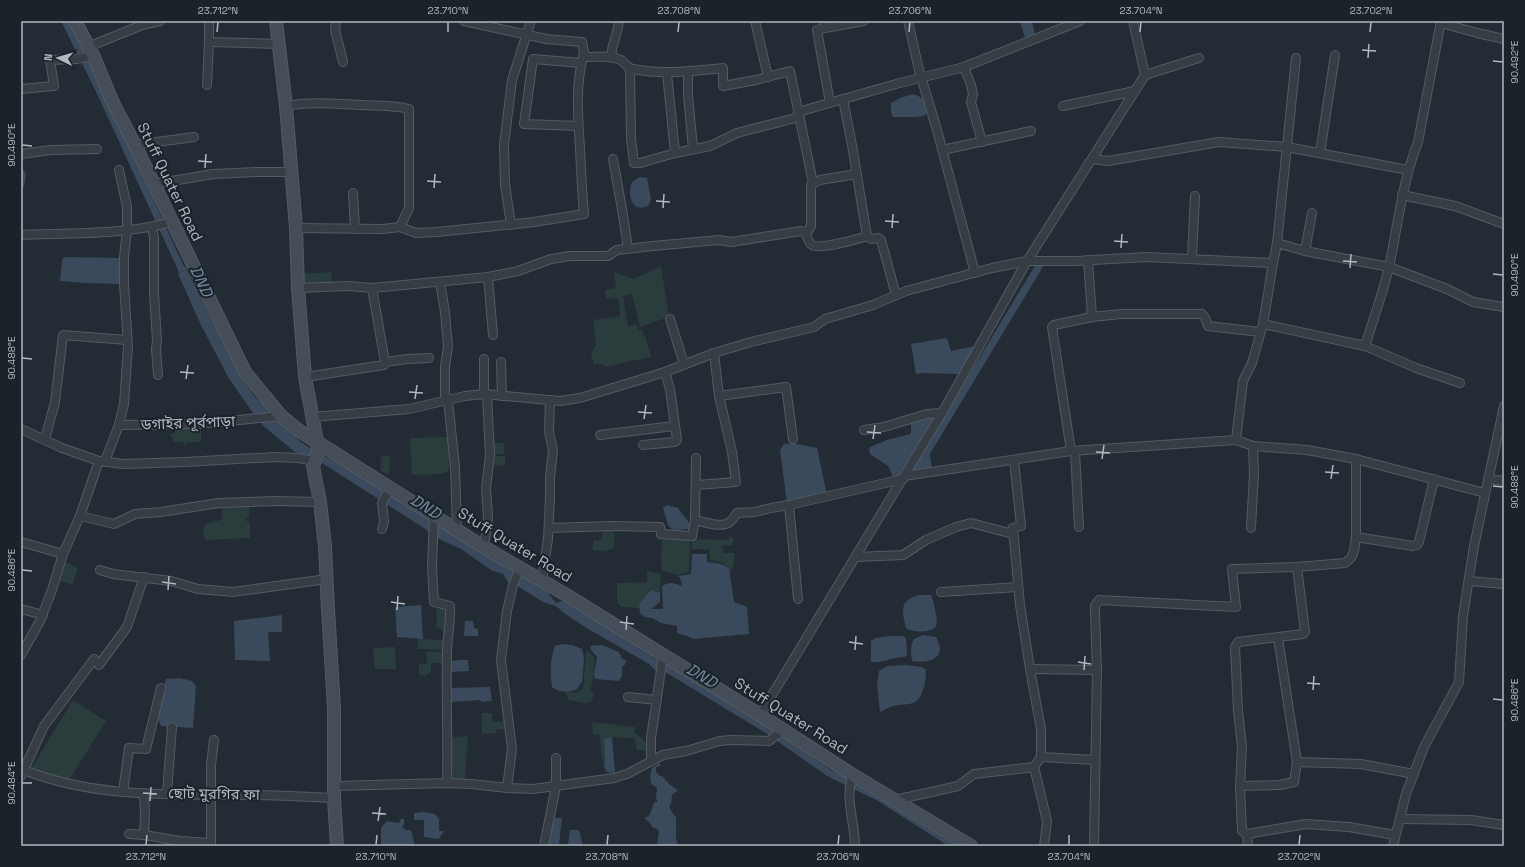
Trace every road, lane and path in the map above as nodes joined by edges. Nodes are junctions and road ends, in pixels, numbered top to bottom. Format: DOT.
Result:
graph roads {
  1 [pos="75,21"];
  2 [pos="160,21"];
  3 [pos="209,21"];
  4 [pos="276,21"];
  5 [pos="336,21"];
  6 [pos="464,21"];
  7 [pos="531,21"];
  8 [pos="619,21"];
  9 [pos="755,21"];
  10 [pos="864,21"];
  11 [pos="908,21"];
  12 [pos="1080,21"];
  13 [pos="1133,21"];
  14 [pos="1441,22"];
  15 [pos="485,23"];
  16 [pos="824,24"];
  17 [pos="527,35"];
  18 [pos="1504,39"];
  19 [pos="209,42"];
  20 [pos="278,44"];
  21 [pos="584,53"];
  22 [pos="92,55"];
  23 [pos="1336,55"];
  24 [pos="611,56"];
  25 [pos="519,58"];
  26 [pos="1199,58"];
  27 [pos="1296,58"];
  28 [pos="533,59"];
  29 [pos="342,62"];
  30 [pos="581,64"];
  31 [pos="964,67"];
  32 [pos="630,69"];
  33 [pos="688,72"];
  34 [pos="667,73"];
  35 [pos="1145,75"];
  36 [pos="768,76"];
  37 [pos="922,77"];
  38 [pos="207,85"];
  39 [pos="21,89"];
  40 [pos="1135,91"];
  41 [pos="843,99"];
  42 [pos="830,103"];
  43 [pos="286,106"];
  44 [pos="1063,106"];
  45 [pos="798,114"];
  46 [pos="578,126"];
  47 [pos="1031,131"];
  48 [pos="194,137"];
  49 [pos="982,142"];
  50 [pos="135,145"];
  51 [pos="1287,147"];
  52 [pos="97,149"];
  53 [pos="693,149"];
  54 [pos="942,150"];
  55 [pos="675,152"];
  56 [pos="1320,153"];
  57 [pos="21,154"];
  58 [pos="613,159"];
  59 [pos="1092,159"];
  60 [pos="119,170"];
  61 [pos="1408,170"];
  62 [pos="291,172"];
  63 [pos="857,174"];
  64 [pos="813,183"];
  65 [pos="154,184"];
  66 [pos="352,194"];
  67 [pos="1402,195"];
  68 [pos="1195,196"];
  69 [pos="1312,213"];
  70 [pos="172,222"];
  71 [pos="1504,224"];
  72 [pos="511,225"];
  73 [pos="400,227"];
  74 [pos="152,228"];
  75 [pos="296,228"];
  76 [pos="355,228"];
  77 [pos="127,230"];
  78 [pos="806,234"];
  79 [pos="21,235"];
  80 [pos="867,236"];
  81 [pos="1277,243"];
  82 [pos="628,249"];
  83 [pos="1305,251"];
  84 [pos="1192,258"];
  85 [pos="1088,260"];
  86 [pos="1027,261"];
  87 [pos="1273,263"];
  88 [pos="1389,267"];
  89 [pos="975,273"];
  90 [pos="488,277"];
  91 [pos="440,282"];
  92 [pos="298,288"];
  93 [pos="372,288"];
  94 [pos="896,295"];
  95 [pos="1504,308"];
  96 [pos="1092,317"];
  97 [pos="670,319"];
  98 [pos="1261,328"];
  99 [pos="494,335"];
  100 [pos="127,340"];
  101 [pos="1365,346"];
  102 [pos="714,353"];
  103 [pos="429,358"];
  104 [pos="484,359"];
  105 [pos="385,362"];
  106 [pos="501,362"];
  107 [pos="684,364"];
  108 [pos="665,372"];
  109 [pos="158,375"];
  110 [pos="305,377"];
  111 [pos="1460,383"];
  112 [pos="485,394"];
  113 [pos="502,396"];
  114 [pos="719,396"];
  115 [pos="448,400"];
  116 [pos="550,400"];
  117 [pos="1504,406"];
  118 [pos="942,413"];
  119 [pos="278,416"];
  120 [pos="312,417"];
  121 [pos="119,425"];
  122 [pos="674,426"];
  123 [pos="21,429"];
  124 [pos="864,430"];
  125 [pos="600,434"];
  126 [pos="793,439"];
  127 [pos="45,440"];
  128 [pos="1236,440"];
  129 [pos="643,445"];
  130 [pos="1253,446"];
  131 [pos="1073,451"];
  132 [pos="316,455"];
  133 [pos="696,458"];
  134 [pos="1356,459"];
  135 [pos="1014,460"];
  136 [pos="102,461"];
  137 [pos="904,477"];
  138 [pos="1434,479"];
  139 [pos="1488,479"];
  140 [pos="1504,481"];
  141 [pos="697,485"];
  142 [pos="389,490"];
  143 [pos="1485,493"];
  144 [pos="320,502"];
  145 [pos="789,505"];
  146 [pos="80,516"];
  147 [pos="434,519"];
  148 [pos="695,520"];
  149 [pos="1079,527"];
  150 [pos="549,528"];
  151 [pos="1251,528"];
  152 [pos="382,529"];
  153 [pos="457,529"];
  154 [pos="1014,534"];
  155 [pos="1356,537"];
  156 [pos="21,542"];
  157 [pos="482,546"];
  158 [pos="63,554"];
  159 [pos="856,557"];
  160 [pos="1297,567"];
  161 [pos="100,570"];
  162 [pos="519,572"];
  163 [pos="144,577"];
  164 [pos="327,578"];
  165 [pos="542,580"];
  166 [pos="1469,581"];
  167 [pos="1504,584"];
  168 [pos="1018,587"];
  169 [pos="941,592"];
  170 [pos="798,599"];
  171 [pos="21,609"];
  172 [pos="43,615"];
  173 [pos="1278,638"];
  174 [pos="21,655"];
  175 [pos="663,659"];
  176 [pos="1030,669"];
  177 [pos="1097,670"];
  178 [pos="161,688"];
  179 [pos="628,697"];
  180 [pos="657,700"];
  181 [pos="760,715"];
  182 [pos="172,727"];
  183 [pos="781,732"];
  184 [pos="214,740"];
  185 [pos="21,756"];
  186 [pos="1040,757"];
  187 [pos="556,758"];
  188 [pos="1095,760"];
  189 [pos="651,761"];
  190 [pos="1297,762"];
  191 [pos="1034,767"];
  192 [pos="23,773"];
  193 [pos="1414,774"];
  194 [pos="851,782"];
  195 [pos="447,783"];
  196 [pos="556,786"];
  197 [pos="1240,786"];
  198 [pos="507,788"];
  199 [pos="123,792"];
  200 [pos="335,792"];
  201 [pos="144,793"];
  202 [pos="167,794"];
  203 [pos="212,795"];
  204 [pos="895,800"];
  205 [pos="1400,819"];
  206 [pos="1504,825"];
  207 [pos="130,834"];
  208 [pos="1246,834"];
  209 [pos="144,835"];
  210 [pos="1395,835"];
  211 [pos="211,844"];
  212 [pos="337,846"];
  213 [pos="544,846"];
  214 [pos="855,846"];
  215 [pos="972,846"];
  216 [pos="1044,846"];
  217 [pos="1094,846"];
  218 [pos="1248,846"];
  219 [pos="1393,846"];
  1 -- 22 [label="street, Stuff Quater Road"];
  2 -- 22 [label="street"];
  3 -- 19 [label="street"];
  4 -- 20 [label="street"];
  5 -- 29 [label="street"];
  6 -- 15 [label="street"];
  7 -- 17 [label="street"];
  8 -- 24 [label="street"];
  9 -- 36 [label="street"];
  10 -- 16 [label="street"];
  11 -- 37 [label="street"];
  12 -- 31 [label="street"];
  13 -- 35 [label="street"];
  14 -- 18 [label="street"];
  14 -- 61 [label="street"];
  15 -- 17 [label="street"];
  16 -- 42 [label="street"];
  17 -- 21 [label="street"];
  17 -- 25 [label="street"];
  19 -- 20 [label="street"];
  19 -- 38 [label="street"];
  20 -- 43 [label="street"];
  21 -- 24 [label="street"];
  21 -- 30 [label="street"];
  22 -- 39 [label="street"];
  22 -- 50 [label="street, Stuff Quater Road"];
  23 -- 56 [label="street"];
  24 -- 32 [label="street"];
  25 -- 28 [label="street"];
  25 -- 72 [label="street"];
  26 -- 35 [label="street"];
  27 -- 51 [label="street"];
  28 -- 30 [label="street"];
  28 -- 46 [label="street"];
  30 -- 46 [label="street"];
  31 -- 37 [label="street"];
  31 -- 49 [label="street"];
  32 -- 34 [label="street"];
  32 -- 55 [label="street"];
  33 -- 34 [label="street"];
  33 -- 36 [label="street"];
  33 -- 53 [label="street"];
  34 -- 55 [label="street"];
  35 -- 40 [label="street"];
  36 -- 45 [label="street"];
  37 -- 41 [label="street"];
  37 -- 54 [label="street"];
  40 -- 44 [label="street"];
  40 -- 59 [label="street"];
  41 -- 42 [label="street"];
  41 -- 63 [label="street"];
  42 -- 45 [label="street"];
  43 -- 62 [label="street"];
  43 -- 73 [label="street"];
  45 -- 53 [label="street"];
  45 -- 64 [label="street"];
  46 -- 72 [label="street"];
  47 -- 49 [label="street"];
  48 -- 50 [label="street"];
  49 -- 54 [label="street"];
  50 -- 65 [label="street, Stuff Quater Road"];
  51 -- 56 [label="street"];
  51 -- 59 [label="street"];
  51 -- 81 [label="street"];
  52 -- 57 [label="street"];
  53 -- 55 [label="street"];
  54 -- 89 [label="street"];
  56 -- 61 [label="street"];
  58 -- 82 [label="street"];
  59 -- 86 [label="street"];
  60 -- 77 [label="street"];
  61 -- 67 [label="street"];
  62 -- 65 [label="street"];
  62 -- 75 [label="street"];
  63 -- 64 [label="street"];
  63 -- 80 [label="street"];
  64 -- 78 [label="street"];
  65 -- 70 [label="street, Stuff Quater Road"];
  66 -- 76 [label="street"];
  67 -- 71 [label="street"];
  67 -- 88 [label="street"];
  68 -- 84 [label="street"];
  69 -- 83 [label="street"];
  70 -- 74 [label="street"];
  70 -- 119 [label="street, Stuff Quater Road"];
  72 -- 73 [label="street"];
  73 -- 76 [label="street"];
  74 -- 77 [label="street"];
  74 -- 109 [label="street"];
  75 -- 76 [label="street"];
  75 -- 92 [label="street"];
  77 -- 79 [label="street"];
  77 -- 100 [label="street"];
  78 -- 80 [label="street"];
  78 -- 82 [label="street"];
  80 -- 94 [label="street"];
  81 -- 83 [label="street"];
  81 -- 87 [label="street"];
  82 -- 90 [label="street"];
  83 -- 88 [label="street"];
  84 -- 85 [label="street"];
  84 -- 87 [label="street"];
  85 -- 86 [label="street"];
  85 -- 96 [label="street"];
  86 -- 89 [label="street"];
  86 -- 118 [label="street"];
  87 -- 98 [label="street"];
  88 -- 95 [label="street"];
  88 -- 101 [label="street"];
  89 -- 94 [label="street"];
  90 -- 91 [label="street"];
  90 -- 99 [label="street"];
  91 -- 93 [label="street"];
  91 -- 115 [label="street"];
  92 -- 93 [label="street"];
  92 -- 110 [label="street"];
  93 -- 105 [label="street"];
  94 -- 102 [label="street"];
  96 -- 98 [label="street"];
  96 -- 131 [label="street"];
  97 -- 107 [label="street"];
  98 -- 101 [label="street"];
  98 -- 128 [label="street"];
  100 -- 121 [label="street"];
  100 -- 127 [label="street"];
  101 -- 111 [label="street"];
  102 -- 107 [label="street"];
  102 -- 114 [label="street"];
  103 -- 105 [label="street"];
  104 -- 112 [label="street"];
  105 -- 110 [label="street"];
  106 -- 113 [label="street"];
  107 -- 108 [label="street"];
  108 -- 116 [label="street"];
  108 -- 122 [label="street"];
  110 -- 120 [label="street"];
  112 -- 113 [label="street"];
  112 -- 115 [label="street"];
  112 -- 157 [label="street"];
  113 -- 116 [label="street"];
  114 -- 126 [label="street"];
  114 -- 141 [label="street"];
  115 -- 120 [label="street"];
  115 -- 153 [label="street"];
  116 -- 150 [label="street"];
  117 -- 139 [label="street"];
  118 -- 124 [label="street"];
  118 -- 137 [label="street"];
  119 -- 121 [label="street, ডগাইর পূর্বপাড়া"];
  119 -- 132 [label="street, Stuff Quater Road"];
  120 -- 132 [label="street"];
  121 -- 136 [label="street"];
  122 -- 125 [label="street"];
  122 -- 129 [label="street"];
  123 -- 127 [label="street"];
  127 -- 136 [label="street"];
  128 -- 130 [label="street"];
  128 -- 131 [label="street"];
  130 -- 134 [label="street"];
  130 -- 151 [label="street"];
  131 -- 135 [label="street"];
  131 -- 149 [label="street"];
  132 -- 136 [label="street"];
  132 -- 142 [label="street, Stuff Quater Road"];
  132 -- 144 [label="street"];
  133 -- 141 [label="street"];
  134 -- 138 [label="street"];
  134 -- 155 [label="street"];
  135 -- 137 [label="street"];
  135 -- 154 [label="street"];
  136 -- 146 [label="street"];
  137 -- 145 [label="street"];
  137 -- 159 [label="street"];
  138 -- 143 [label="street"];
  138 -- 155 [label="street"];
  139 -- 140 [label="street"];
  139 -- 143 [label="street"];
  141 -- 148 [label="street"];
  142 -- 147 [label="street, Stuff Quater Road"];
  142 -- 152 [label="street"];
  143 -- 166 [label="street"];
  144 -- 146 [label="street"];
  144 -- 164 [label="street"];
  145 -- 148 [label="street"];
  145 -- 170 [label="street"];
  146 -- 158 [label="street"];
  147 -- 153 [label="street, Stuff Quater Road"];
  147 -- 195 [label="street"];
  148 -- 150 [label="street"];
  150 -- 165 [label="street"];
  153 -- 157 [label="street, Stuff Quater Road"];
  154 -- 159 [label="street"];
  154 -- 168 [label="street"];
  155 -- 160 [label="street"];
  156 -- 158 [label="street"];
  157 -- 162 [label="street, Stuff Quater Road"];
  158 -- 172 [label="street"];
  159 -- 181 [label="street"];
  160 -- 173 [label="street"];
  160 -- 177 [label="street"];
  161 -- 163 [label="street"];
  162 -- 165 [label="street, Stuff Quater Road"];
  162 -- 198 [label="street"];
  163 -- 164 [label="street"];
  163 -- 192 [label="street"];
  164 -- 200 [label="street"];
  165 -- 175 [label="street, Stuff Quater Road"];
  166 -- 167 [label="street"];
  166 -- 193 [label="street"];
  168 -- 169 [label="street"];
  168 -- 176 [label="street"];
  171 -- 172 [label="street"];
  172 -- 174 [label="street"];
  173 -- 190 [label="street"];
  173 -- 197 [label="street"];
  175 -- 180 [label="street"];
  175 -- 181 [label="street, Stuff Quater Road"];
  176 -- 177 [label="street"];
  176 -- 186 [label="street"];
  177 -- 188 [label="street"];
  178 -- 199 [label="street"];
  179 -- 180 [label="street"];
  180 -- 189 [label="street"];
  181 -- 183 [label="street, Stuff Quater Road"];
  182 -- 202 [label="street"];
  183 -- 189 [label="street, ছোট মুরগির ফা"];
  183 -- 194 [label="street, Stuff Quater Road"];
  184 -- 203 [label="street"];
  185 -- 192 [label="street"];
  186 -- 188 [label="street"];
  186 -- 191 [label="street"];
  187 -- 196 [label="street"];
  188 -- 217 [label="street"];
  189 -- 196 [label="street, ছোট মুরগির ফা"];
  190 -- 193 [label="street"];
  190 -- 197 [label="street"];
  191 -- 204 [label="street"];
  191 -- 216 [label="street"];
  192 -- 199 [label="street, ছোট মুরগির ফা"];
  193 -- 205 [label="street"];
  194 -- 204 [label="street, Stuff Quater Road"];
  194 -- 214 [label="street"];
  195 -- 198 [label="street, ছোট মুরগির ফা"];
  195 -- 200 [label="street, ছোট মুরগির ফা"];
  196 -- 198 [label="street, ছোট মুরগির ফা"];
  196 -- 213 [label="street"];
  197 -- 208 [label="street"];
  199 -- 201 [label="street, ছোট মুরগির ফা"];
  200 -- 203 [label="street, ছোট মুরগির ফা"];
  200 -- 212 [label="street"];
  201 -- 202 [label="street, ছোট মুরগির ফা"];
  201 -- 209 [label="street"];
  202 -- 203 [label="street, ছোট মুরগির ফা"];
  203 -- 211 [label="street"];
  204 -- 215 [label="street, Stuff Quater Road"];
  205 -- 206 [label="street"];
  205 -- 210 [label="street"];
  207 -- 209 [label="street"];
  208 -- 210 [label="street"];
  208 -- 218 [label="street"];
  209 -- 211 [label="street"];
  210 -- 219 [label="street"];
}
